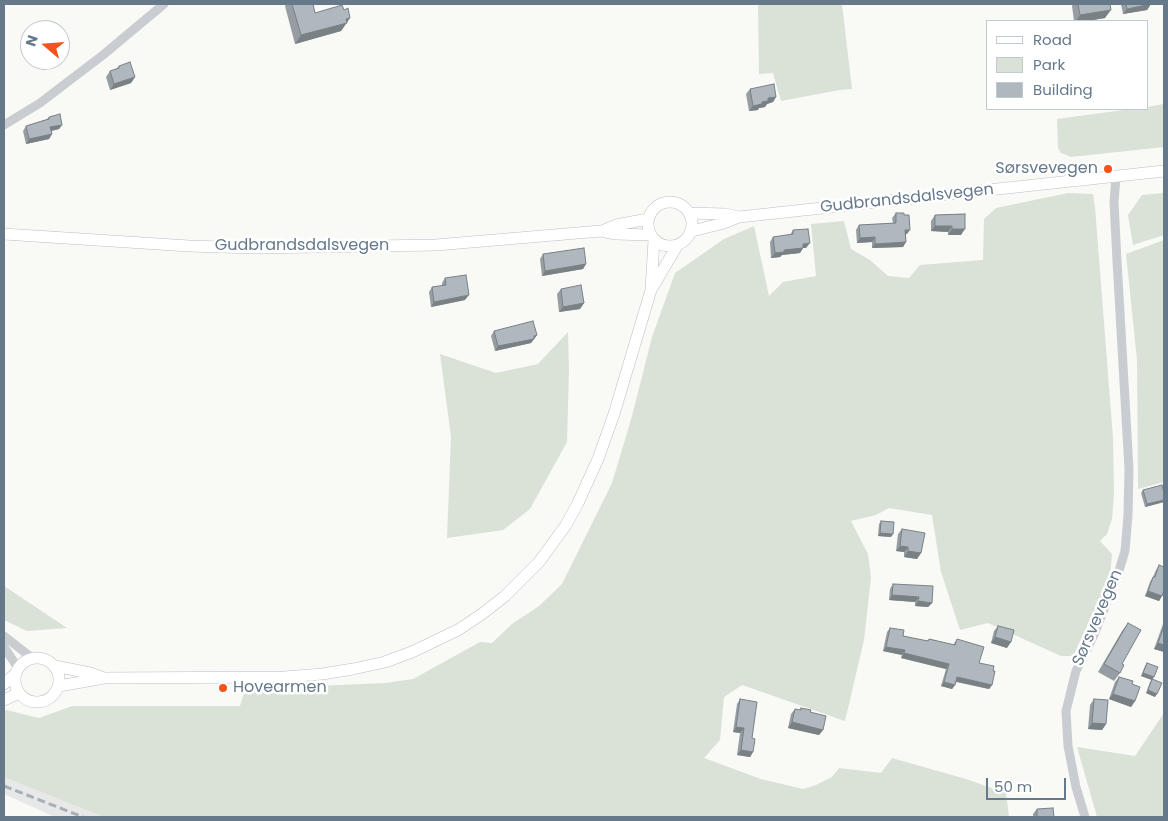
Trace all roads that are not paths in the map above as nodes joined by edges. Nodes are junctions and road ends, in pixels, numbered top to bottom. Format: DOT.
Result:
graph roads {
  1 [pos="164,4"];
  2 [pos="4,125"];
  3 [pos="1164,171"];
  4 [pos="1116,177"];
  5 [pos="689,213"];
  6 [pos="739,217"];
  7 [pos="648,219"];
  8 [pos="601,231"];
  9 [pos="692,231"];
  10 [pos="4,234"];
  11 [pos="652,237"];
  12 [pos="677,246"];
  13 [pos="651,290"];
  14 [pos="4,636"];
  15 [pos="4,647"];
  16 [pos="32,658"];
  17 [pos="55,666"];
  18 [pos="17,670"];
  19 [pos="104,678"];
  20 [pos="4,684"];
  21 [pos="58,686"];
  22 [pos="19,693"];
  23 [pos="4,700"];
  24 [pos="1085,817"];
  1 -- 2 [label="street"];
  3 -- 4 [label="main road, Gudbrandsdalsvegen"];
  4 -- 6 [label="main road, Gudbrandsdalsvegen"];
  4 -- 24 [label="street, Sørsvevegen"];
  5 -- 6 [label="main road, Gudbrandsdalsvegen"];
  5 -- 7 [label="main road"];
  5 -- 9 [label="main road"];
  6 -- 9 [label="main road, Gudbrandsdalsvegen"];
  7 -- 8 [label="main road, Gudbrandsdalsvegen"];
  7 -- 11 [label="main road"];
  8 -- 10 [label="main road, Gudbrandsdalsvegen"];
  8 -- 11 [label="main road, Gudbrandsdalsvegen"];
  9 -- 12 [label="main road"];
  11 -- 12 [label="main road"];
  11 -- 13 [label="main road"];
  12 -- 13 [label="main road"];
  13 -- 19 [label="main road"];
  14 -- 16 [label="street"];
  15 -- 18 [label="street"];
  16 -- 17 [label="main road"];
  16 -- 18 [label="main road"];
  17 -- 19 [label="main road"];
  17 -- 21 [label="main road"];
  18 -- 20 [label="main road"];
  18 -- 22 [label="main road"];
  19 -- 21 [label="main road"];
  21 -- 22 [label="main road"];
  22 -- 23 [label="main road"];
}
